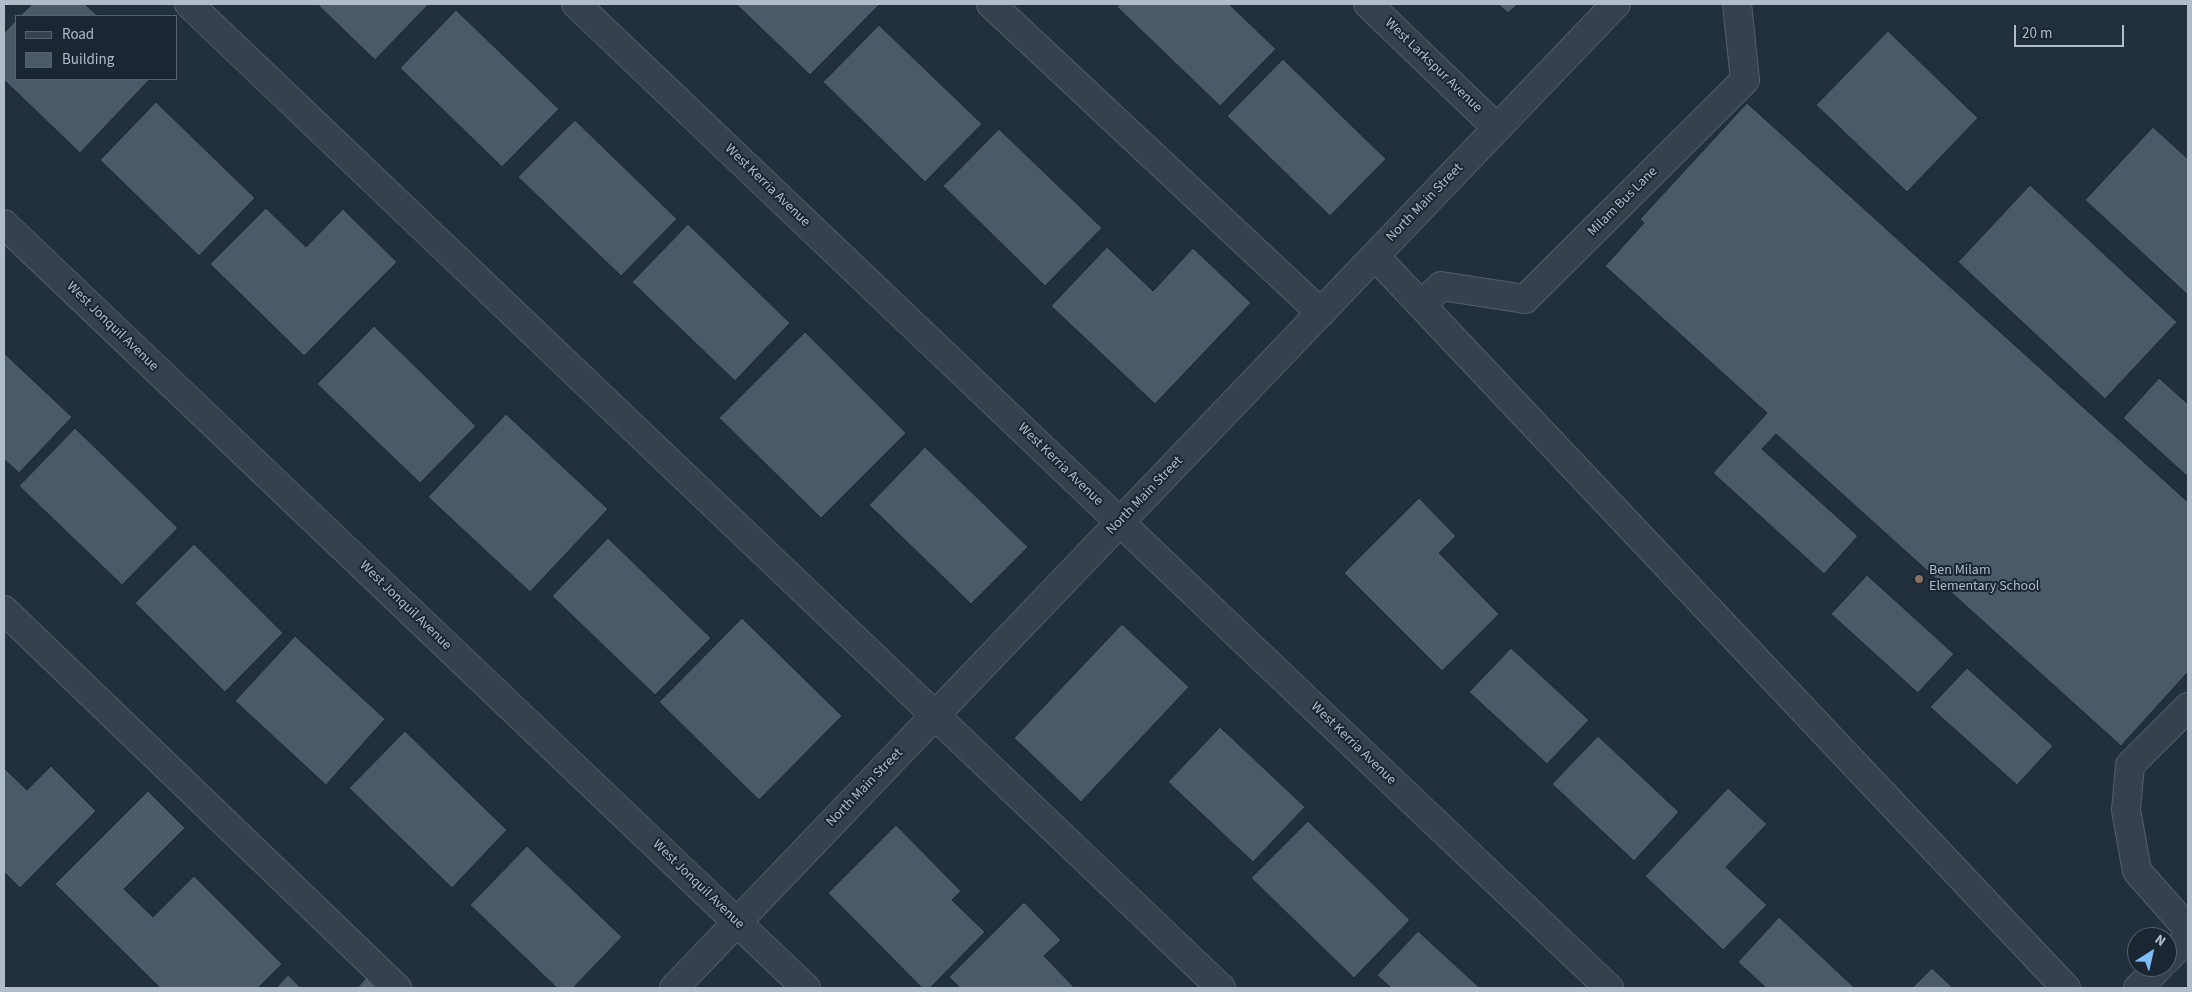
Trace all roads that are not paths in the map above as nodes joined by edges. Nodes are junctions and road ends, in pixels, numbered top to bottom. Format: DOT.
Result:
graph roads {
  1 [pos="189,4"];
  2 [pos="576,4"];
  3 [pos="991,4"];
  4 [pos="1368,4"];
  5 [pos="1616,4"];
  6 [pos="1737,4"];
  7 [pos="1497,128"];
  8 [pos="4,224"];
  9 [pos="1375,256"];
  10 [pos="1422,305"];
  11 [pos="1321,313"];
  12 [pos="1120,522"];
  13 [pos="4,610"];
  14 [pos="2188,707"];
  15 [pos="935,715"];
  16 [pos="737,923"];
  17 [pos="2188,929"];
  18 [pos="2188,937"];
  19 [pos="2177,949"];
  20 [pos="2149,977"];
  21 [pos="397,988"];
  22 [pos="674,988"];
  23 [pos="806,988"];
  24 [pos="1221,988"];
  25 [pos="1609,988"];
  26 [pos="2066,988"];
  27 [pos="2138,988"];
  1 -- 15 [label="street"];
  2 -- 12 [label="street, West Kerria Avenue"];
  3 -- 11 [label="street"];
  4 -- 7 [label="street, West Larkspur Avenue"];
  5 -- 7 [label="street, North Main Street"];
  6 -- 10 [label="street, Milam Bus Lane"];
  7 -- 9 [label="street, North Main Street"];
  8 -- 16 [label="street, West Jonquil Avenue"];
  9 -- 10 [label="street"];
  9 -- 11 [label="street, North Main Street"];
  10 -- 26 [label="street"];
  11 -- 12 [label="street, North Main Street"];
  12 -- 15 [label="street, North Main Street"];
  12 -- 25 [label="street, West Kerria Avenue"];
  13 -- 21 [label="street"];
  14 -- 17 [label="street"];
  15 -- 16 [label="street, North Main Street"];
  15 -- 24 [label="street"];
  16 -- 22 [label="street, North Main Street"];
  16 -- 23 [label="street, West Jonquil Avenue"];
  18 -- 19 [label="street"];
  20 -- 27 [label="street"];
}
